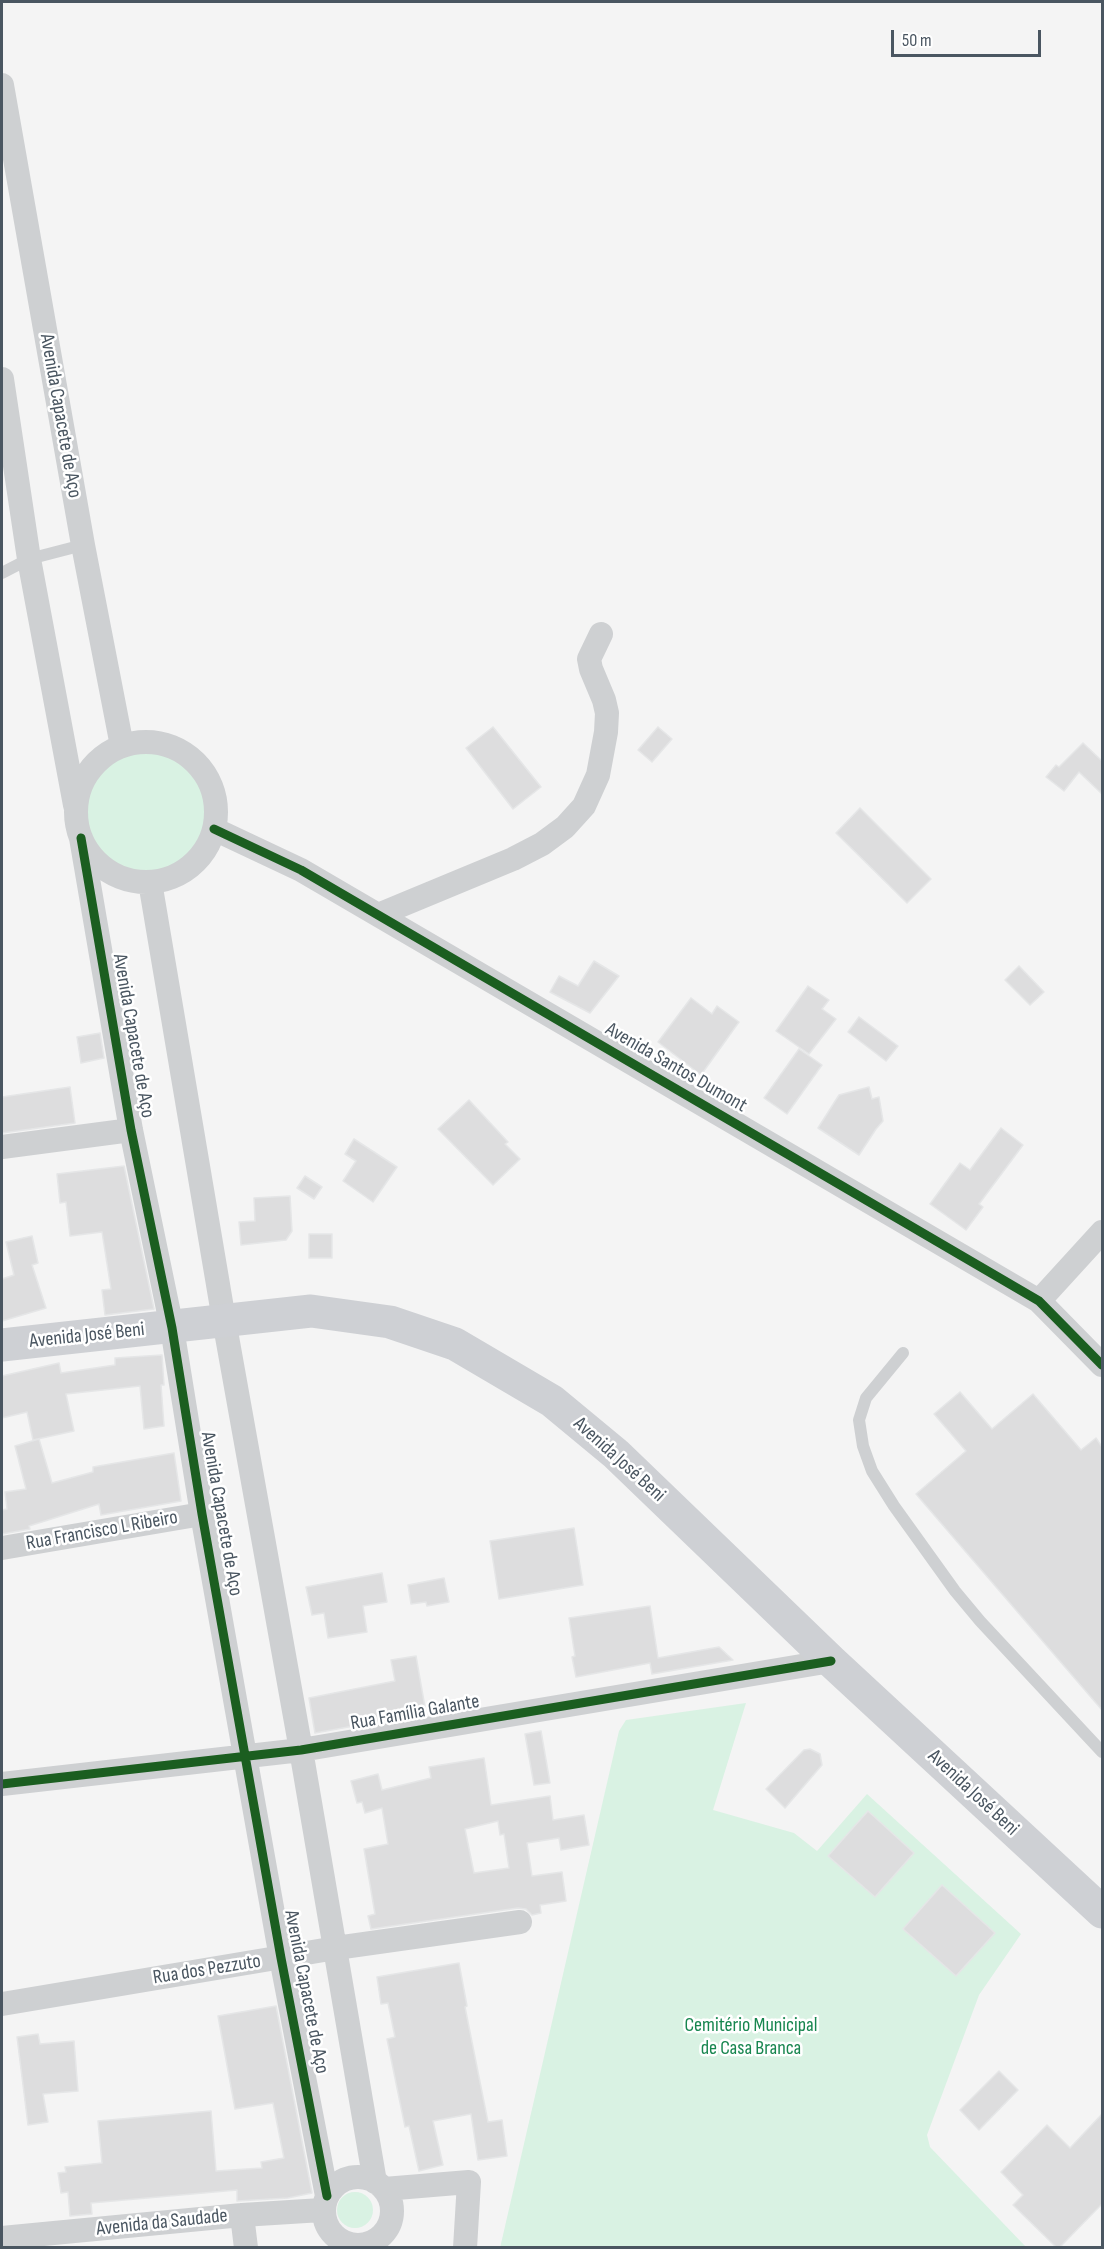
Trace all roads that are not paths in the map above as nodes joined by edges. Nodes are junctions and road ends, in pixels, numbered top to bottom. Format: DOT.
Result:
graph roads {
  1 [pos="2,85"];
  2 [pos="2,387"];
  3 [pos="83,545"];
  4 [pos="29,559"];
  5 [pos="2,573"];
  6 [pos="601,634"];
  7 [pos="122,746"];
  8 [pos="76,808"];
  9 [pos="214,829"];
  10 [pos="81,838"];
  11 [pos="150,882"];
  12 [pos="378,915"];
  13 [pos="131,1130"];
  14 [pos="2,1148"];
  15 [pos="1102,1232"];
  16 [pos="1039,1301"];
  17 [pos="224,1320"];
  18 [pos="172,1328"];
  19 [pos="2,1345"];
  20 [pos="903,1353"];
  21 [pos="1102,1365"];
  22 [pos="202,1514"];
  23 [pos="2,1548"];
  24 [pos="831,1661"];
  25 [pos="301,1750"];
  26 [pos="1102,1752"];
  27 [pos="245,1756"];
  28 [pos="2,1784"];
  29 [pos="1102,1912"];
  30 [pos="520,1922"];
  31 [pos="336,1948"];
  32 [pos="281,1958"];
  33 [pos="2,2004"];
  34 [pos="380,2186"];
  35 [pos="325,2203"];
  36 [pos="242,2215"];
  37 [pos="2,2238"];
  38 [pos="337,2243"];
  39 [pos="379,2243"];
  40 [pos="246,2247"];
  41 [pos="465,2247"];
  1 -- 3 [label="street, Avenida Capacete de Aço"];
  2 -- 4 [label="street"];
  3 -- 4 [label="lane"];
  3 -- 7 [label="street, Avenida Capacete de Aço"];
  4 -- 5 [label="lane"];
  4 -- 8 [label="street"];
  6 -- 12 [label="street"];
  7 -- 8 [label="street"];
  7 -- 9 [label="street"];
  8 -- 10 [label="street"];
  9 -- 11 [label="street"];
  9 -- 12 [label="street, Avenida Santos Dumont"];
  10 -- 11 [label="street"];
  10 -- 13 [label="street, Avenida Capacete de Aço"];
  11 -- 17 [label="street, Avenida Capacete de Aço"];
  12 -- 16 [label="street, Avenida Santos Dumont"];
  13 -- 14 [label="street"];
  13 -- 18 [label="street, Avenida Capacete de Aço"];
  15 -- 16 [label="street"];
  16 -- 21 [label="street, Avenida Santos Dumont"];
  17 -- 18 [label="main road, Avenida José Beni"];
  17 -- 24 [label="main road, Avenida José Beni"];
  17 -- 25 [label="street, Avenida Capacete de Aço"];
  18 -- 19 [label="main road, Avenida José Beni"];
  18 -- 22 [label="street, Avenida Capacete de Aço"];
  20 -- 26 [label="lane"];
  22 -- 23 [label="street, Rua Francisco L Ribeiro"];
  22 -- 27 [label="street, Avenida Capacete de Aço"];
  24 -- 25 [label="street, Rua Família Galante"];
  24 -- 29 [label="main road, Avenida José Beni"];
  25 -- 27 [label="street, Rua Família Galante"];
  25 -- 31 [label="street, Avenida Capacete de Aço"];
  27 -- 28 [label="street, Rua Família Galante"];
  27 -- 32 [label="street, Avenida Capacete de Aço"];
  30 -- 31 [label="street, Rua dos Pezzuto"];
  31 -- 32 [label="street, Rua dos Pezzuto"];
  31 -- 34 [label="street, Avenida Capacete de Aço"];
  32 -- 33 [label="street, Rua dos Pezzuto"];
  32 -- 35 [label="street, Avenida Capacete de Aço"];
  34 -- 35 [label="street"];
  34 -- 39 [label="street"];
  34 -- 41 [label="street"];
  35 -- 36 [label="street, Avenida da Saudade"];
  35 -- 38 [label="street"];
  36 -- 37 [label="street, Avenida da Saudade"];
  36 -- 40 [label="street"];
  38 -- 39 [label="street"];
}
